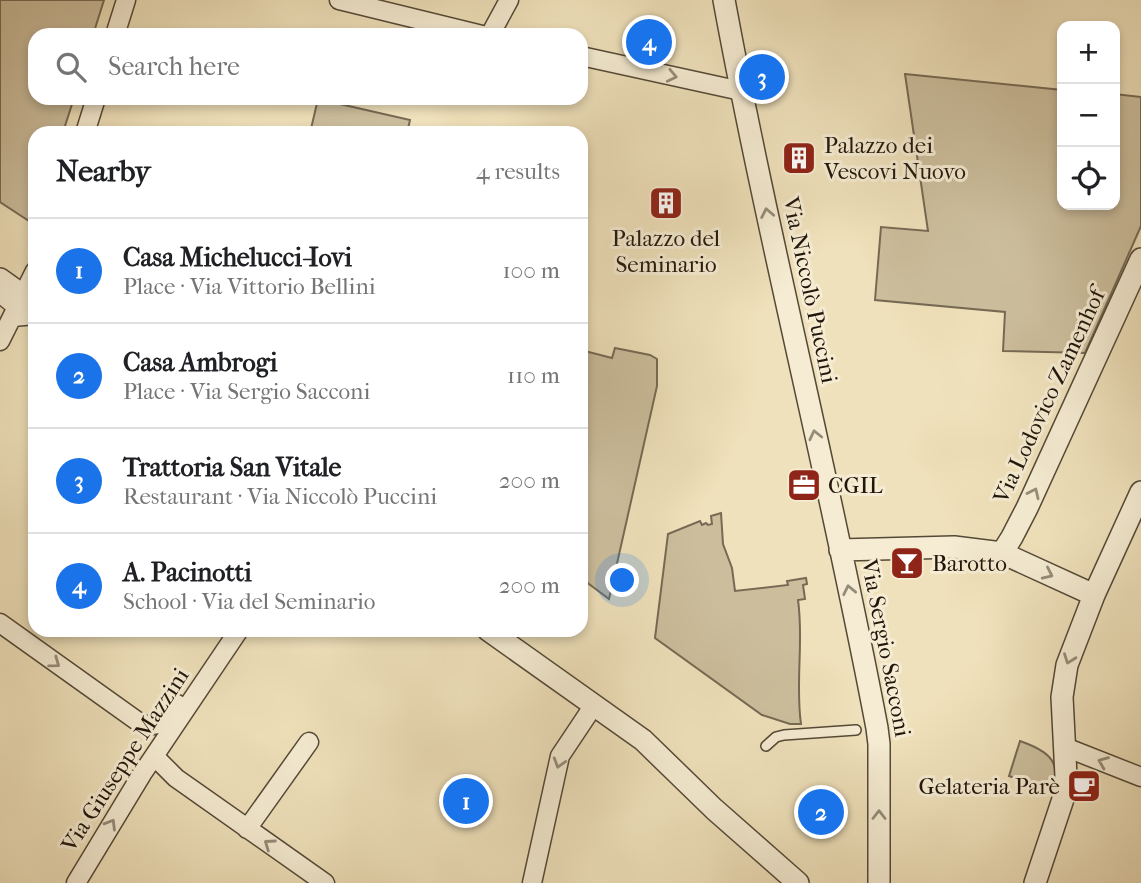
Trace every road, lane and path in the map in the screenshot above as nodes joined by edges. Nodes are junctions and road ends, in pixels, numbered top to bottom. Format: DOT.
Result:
graph roads {
  1 [pos="126,0"];
  2 [pos="339,0"];
  3 [pos="509,0"];
  4 [pos="724,0"];
  5 [pos="117,28"];
  6 [pos="453,28"];
  7 [pos="494,28"];
  8 [pos="588,58"];
  9 [pos="740,91"];
  10 [pos="94,105"];
  11 [pos="87,126"];
  12 [pos="1141,259"];
  13 [pos="0,279"];
  14 [pos="0,293"];
  15 [pos="22,305"];
  16 [pos="0,341"];
  17 [pos="1141,492"];
  18 [pos="840,550"];
  19 [pos="1002,553"];
  20 [pos="1094,595"];
  21 [pos="2,629"];
  22 [pos="234,637"];
  23 [pos="498,637"];
  24 [pos="209,674"];
  25 [pos="594,705"];
  26 [pos="856,730"];
  27 [pos="309,742"];
  28 [pos="766,746"];
  29 [pos="1065,747"];
  30 [pos="154,756"];
  31 [pos="1141,777"];
  32 [pos="247,829"];
  33 [pos="76,883"];
  34 [pos="325,883"];
  35 [pos="532,883"];
  36 [pos="798,883"];
  37 [pos="879,883"];
  38 [pos="1035,883"];
  1 -- 5 [label="street"];
  2 -- 6 [label="street"];
  3 -- 7 [label="street"];
  4 -- 9 [label="street, Via Niccolò Puccini"];
  8 -- 9 [label="street, one-way"];
  18 -- 9 [label="street, Via Niccolò Puccini, one-way"];
  10 -- 11 [label="street"];
  19 -- 12 [label="street, Via Lodovico Zamenhof, one-way"];
  13 -- 15 [label="street"];
  14 -- 15 [label="street"];
  15 -- 16 [label="street"];
  17 -- 20 [label="street"];
  18 -- 19 [label="street"];
  37 -- 18 [label="street, Via Sergio Sacconi, one-way"];
  19 -- 20 [label="street, one-way"];
  20 -- 29 [label="street, one-way"];
  21 -- 24 [label="street, one-way"];
  22 -- 24 [label="street, Via Giuseppe Mazzini"];
  23 -- 25 [label="street"];
  24 -- 30 [label="street, Via Giuseppe Mazzini"];
  25 -- 35 [label="street, one-way"];
  25 -- 36 [label="street"];
  26 -- 28 [label="lane"];
  27 -- 32 [label="street"];
  31 -- 29 [label="street, one-way"];
  29 -- 38 [label="street"];
  30 -- 32 [label="street"];
  33 -- 30 [label="street, Via Giuseppe Mazzini, one-way"];
  34 -- 32 [label="street, one-way"];
}
